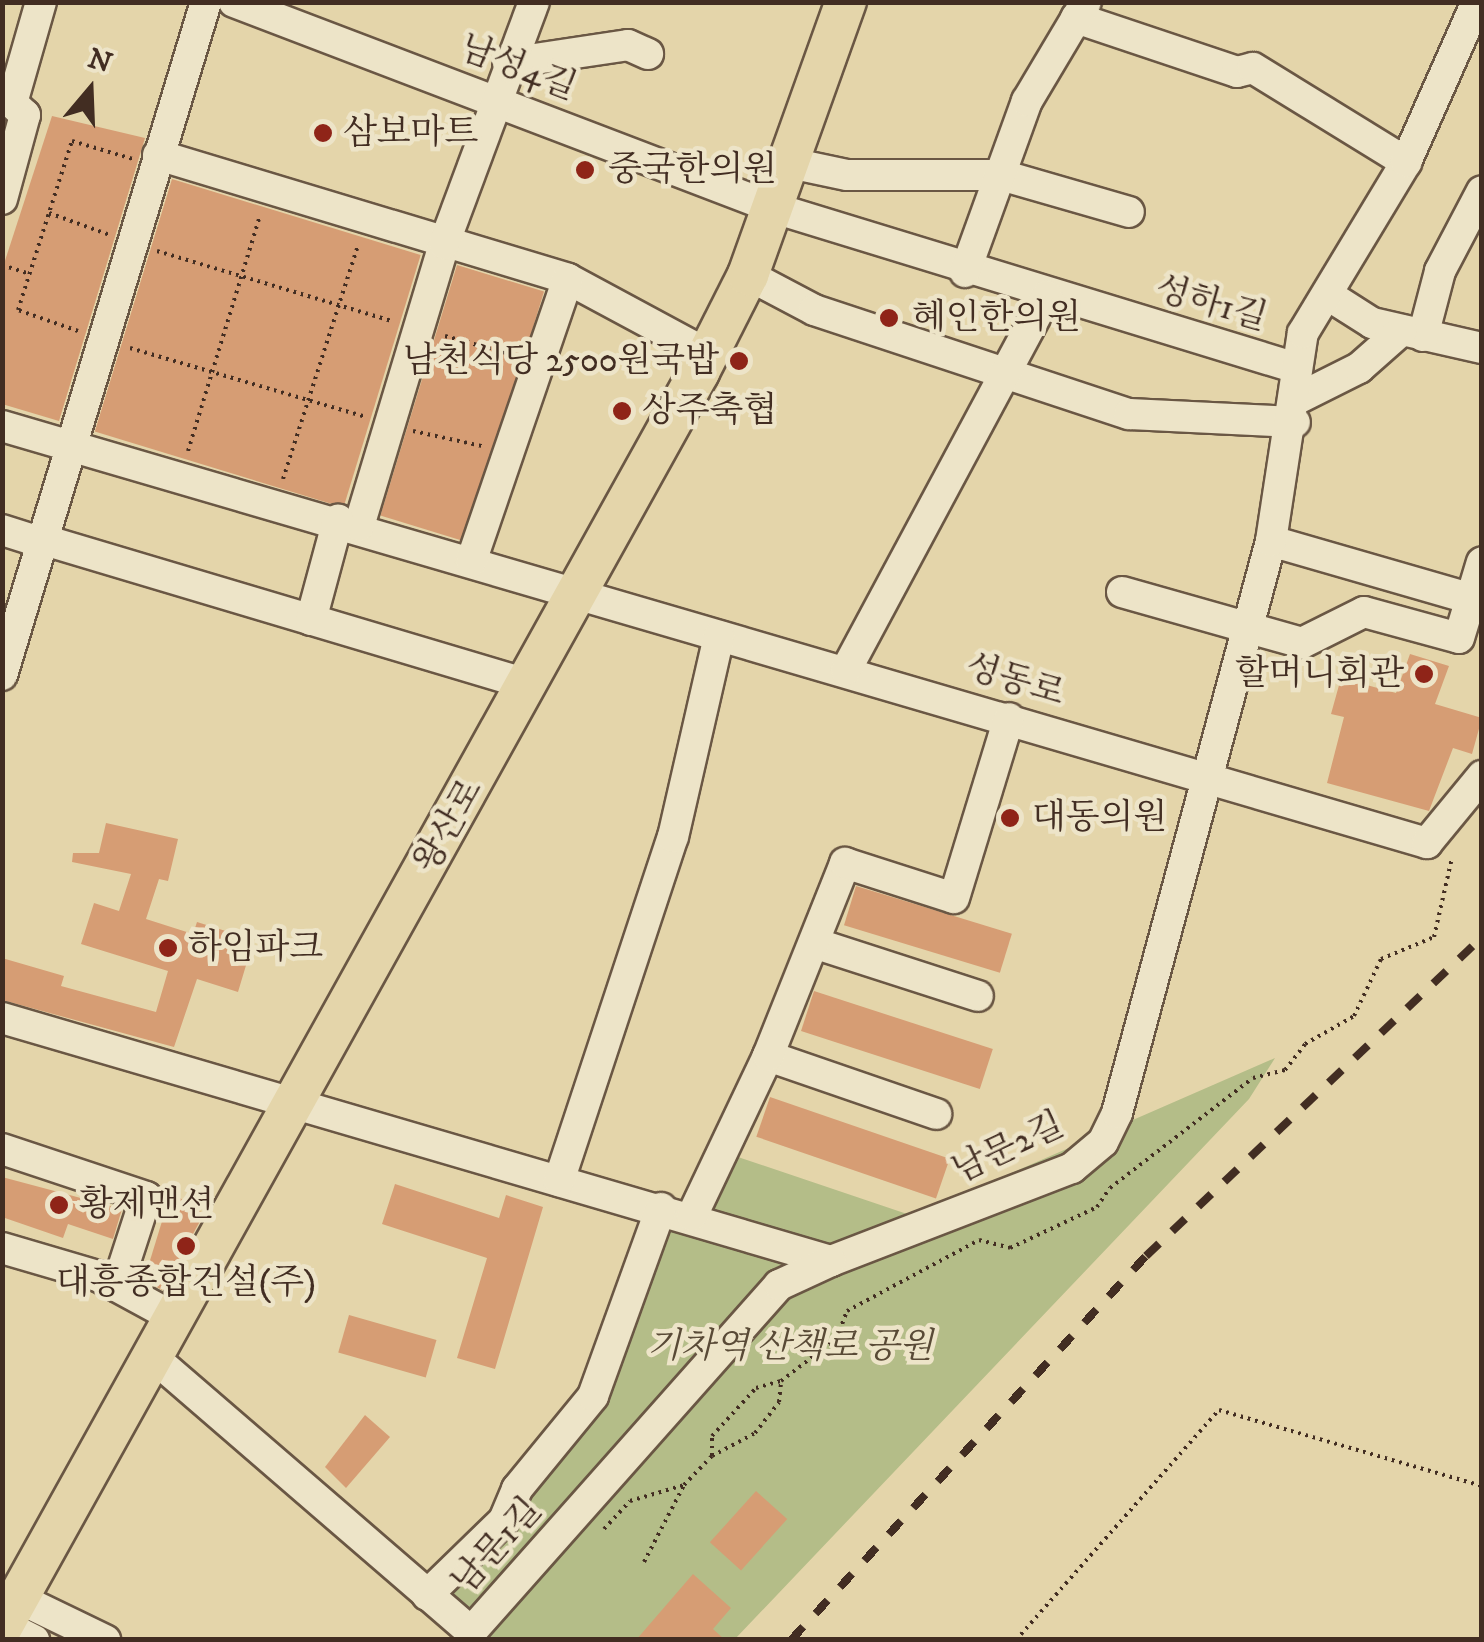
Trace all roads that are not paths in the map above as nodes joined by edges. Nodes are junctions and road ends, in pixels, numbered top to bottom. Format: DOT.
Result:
graph roads {
  1 [pos="41,2"];
  2 [pos="206,2"];
  3 [pos="234,2"];
  4 [pos="534,2"];
  5 [pos="846,2"];
  6 [pos="1478,9"];
  7 [pos="1081,10"];
  8 [pos="648,54"];
  9 [pos="508,62"];
  10 [pos="493,98"];
  11 [pos="7,101"];
  12 [pos="157,160"];
  13 [pos="790,162"];
  14 [pos="1406,162"];
  15 [pos="1001,175"];
  16 [pos="1482,191"];
  17 [pos="2,199"];
  18 [pos="774,208"];
  19 [pos="1129,212"];
  20 [pos="444,244"];
  21 [pos="965,272"];
  22 [pos="748,274"];
  23 [pos="568,279"];
  24 [pos="1328,295"];
  25 [pos="1046,296"];
  26 [pos="1412,333"];
  27 [pos="1482,348"];
  28 [pos="707,354"];
  29 [pos="1293,367"];
  30 [pos="1000,372"];
  31 [pos="1295,411"];
  32 [pos="2,426"];
  33 [pos="72,444"];
  34 [pos="349,523"];
  35 [pos="2,530"];
  36 [pos="1271,540"];
  37 [pos="43,541"];
  38 [pos="471,562"];
  39 [pos="1482,562"];
  40 [pos="1122,592"];
  41 [pos="580,593"];
  42 [pos="1477,600"];
  43 [pos="311,620"];
  44 [pos="1244,629"];
  45 [pos="719,636"];
  46 [pos="846,670"];
  47 [pos="2,675"];
  48 [pos="530,685"];
  49 [pos="1009,718"];
  50 [pos="1202,775"];
  51 [pos="1482,776"];
  52 [pos="817,944"];
  53 [pos="978,996"];
  54 [pos="2,1018"];
  55 [pos="768,1056"];
  56 [pos="292,1102"];
  57 [pos="936,1114"];
  58 [pos="2,1149"];
  59 [pos="559,1181"];
  60 [pos="661,1208"];
  61 [pos="692,1216"];
  62 [pos="775,1244"];
  63 [pos="2,1248"];
  64 [pos="831,1261"];
  65 [pos="779,1285"];
  66 [pos="117,1286"];
  67 [pos="175,1318"];
  68 [pos="154,1358"];
  69 [pos="426,1595"];
  70 [pos="8,1617"];
  71 [pos="470,1636"];
  72 [pos="34,1640"];
  73 [pos="105,1640"];
  1 -- 11 [label="street"];
  2 -- 12 [label="street"];
  3 -- 10 [label="street, 남성4길"];
  4 -- 9 [label="street"];
  5 -- 13 [label="main road, 왕산로"];
  6 -- 14 [label="street, 성하1길"];
  7 -- 14 [label="street"];
  7 -- 15 [label="street"];
  8 -- 9 [label="street"];
  9 -- 10 [label="street"];
  10 -- 18 [label="street, 남성4길"];
  10 -- 20 [label="street"];
  11 -- 17 [label="street"];
  12 -- 20 [label="street"];
  12 -- 33 [label="street"];
  13 -- 15 [label="street"];
  13 -- 18 [label="main road, 왕산로"];
  14 -- 24 [label="street, 성하1길"];
  15 -- 19 [label="street"];
  15 -- 21 [label="street"];
  16 -- 26 [label="street"];
  18 -- 21 [label="street, 성하1길"];
  18 -- 22 [label="main road, 왕산로"];
  20 -- 23 [label="street"];
  20 -- 34 [label="street"];
  21 -- 25 [label="street, 성하1길"];
  22 -- 28 [label="main road, 왕산로"];
  22 -- 30 [label="street"];
  23 -- 28 [label="street"];
  23 -- 38 [label="street"];
  24 -- 26 [label="street"];
  24 -- 29 [label="street, 성하1길"];
  25 -- 29 [label="street, 성하1길"];
  25 -- 30 [label="street"];
  26 -- 27 [label="street"];
  26 -- 31 [label="street"];
  28 -- 41 [label="main road, 왕산로"];
  29 -- 31 [label="street, 남문2길"];
  30 -- 31 [label="street"];
  30 -- 46 [label="street"];
  31 -- 36 [label="street, 남문2길"];
  32 -- 33 [label="street, 성동로"];
  33 -- 34 [label="street, 성동로"];
  33 -- 37 [label="street"];
  34 -- 38 [label="street, 성동로"];
  34 -- 43 [label="street"];
  35 -- 37 [label="street"];
  36 -- 42 [label="street"];
  36 -- 44 [label="street, 남문2길"];
  37 -- 43 [label="street"];
  37 -- 47 [label="street"];
  38 -- 41 [label="street, 성동로"];
  39 -- 42 [label="street"];
  40 -- 44 [label="street"];
  41 -- 45 [label="street, 성동로"];
  41 -- 48 [label="main road, 왕산로"];
  42 -- 44 [label="street"];
  43 -- 48 [label="street"];
  44 -- 50 [label="street, 남문2길"];
  45 -- 46 [label="street, 성동로"];
  45 -- 59 [label="street"];
  46 -- 49 [label="street, 성동로"];
  48 -- 56 [label="main road, 왕산로"];
  49 -- 50 [label="street, 성동로"];
  49 -- 52 [label="street"];
  50 -- 51 [label="street, 성동로"];
  50 -- 64 [label="street, 남문2길"];
  52 -- 53 [label="street"];
  52 -- 55 [label="street"];
  54 -- 56 [label="street"];
  55 -- 57 [label="street"];
  55 -- 61 [label="street"];
  56 -- 59 [label="street"];
  56 -- 67 [label="main road, 왕산로"];
  58 -- 66 [label="street"];
  59 -- 60 [label="street"];
  60 -- 61 [label="street"];
  60 -- 69 [label="street"];
  61 -- 62 [label="street"];
  62 -- 64 [label="street"];
  62 -- 65 [label="street"];
  63 -- 66 [label="street"];
  64 -- 65 [label="street, 남문1길"];
  65 -- 71 [label="street, 남문1길"];
  66 -- 67 [label="street"];
  67 -- 68 [label="main road, 왕산로"];
  68 -- 69 [label="street, 남문1길"];
  68 -- 70 [label="main road, 왕산로"];
  69 -- 71 [label="street, 남문1길"];
  70 -- 72 [label="street"];
  70 -- 73 [label="street"];
}
